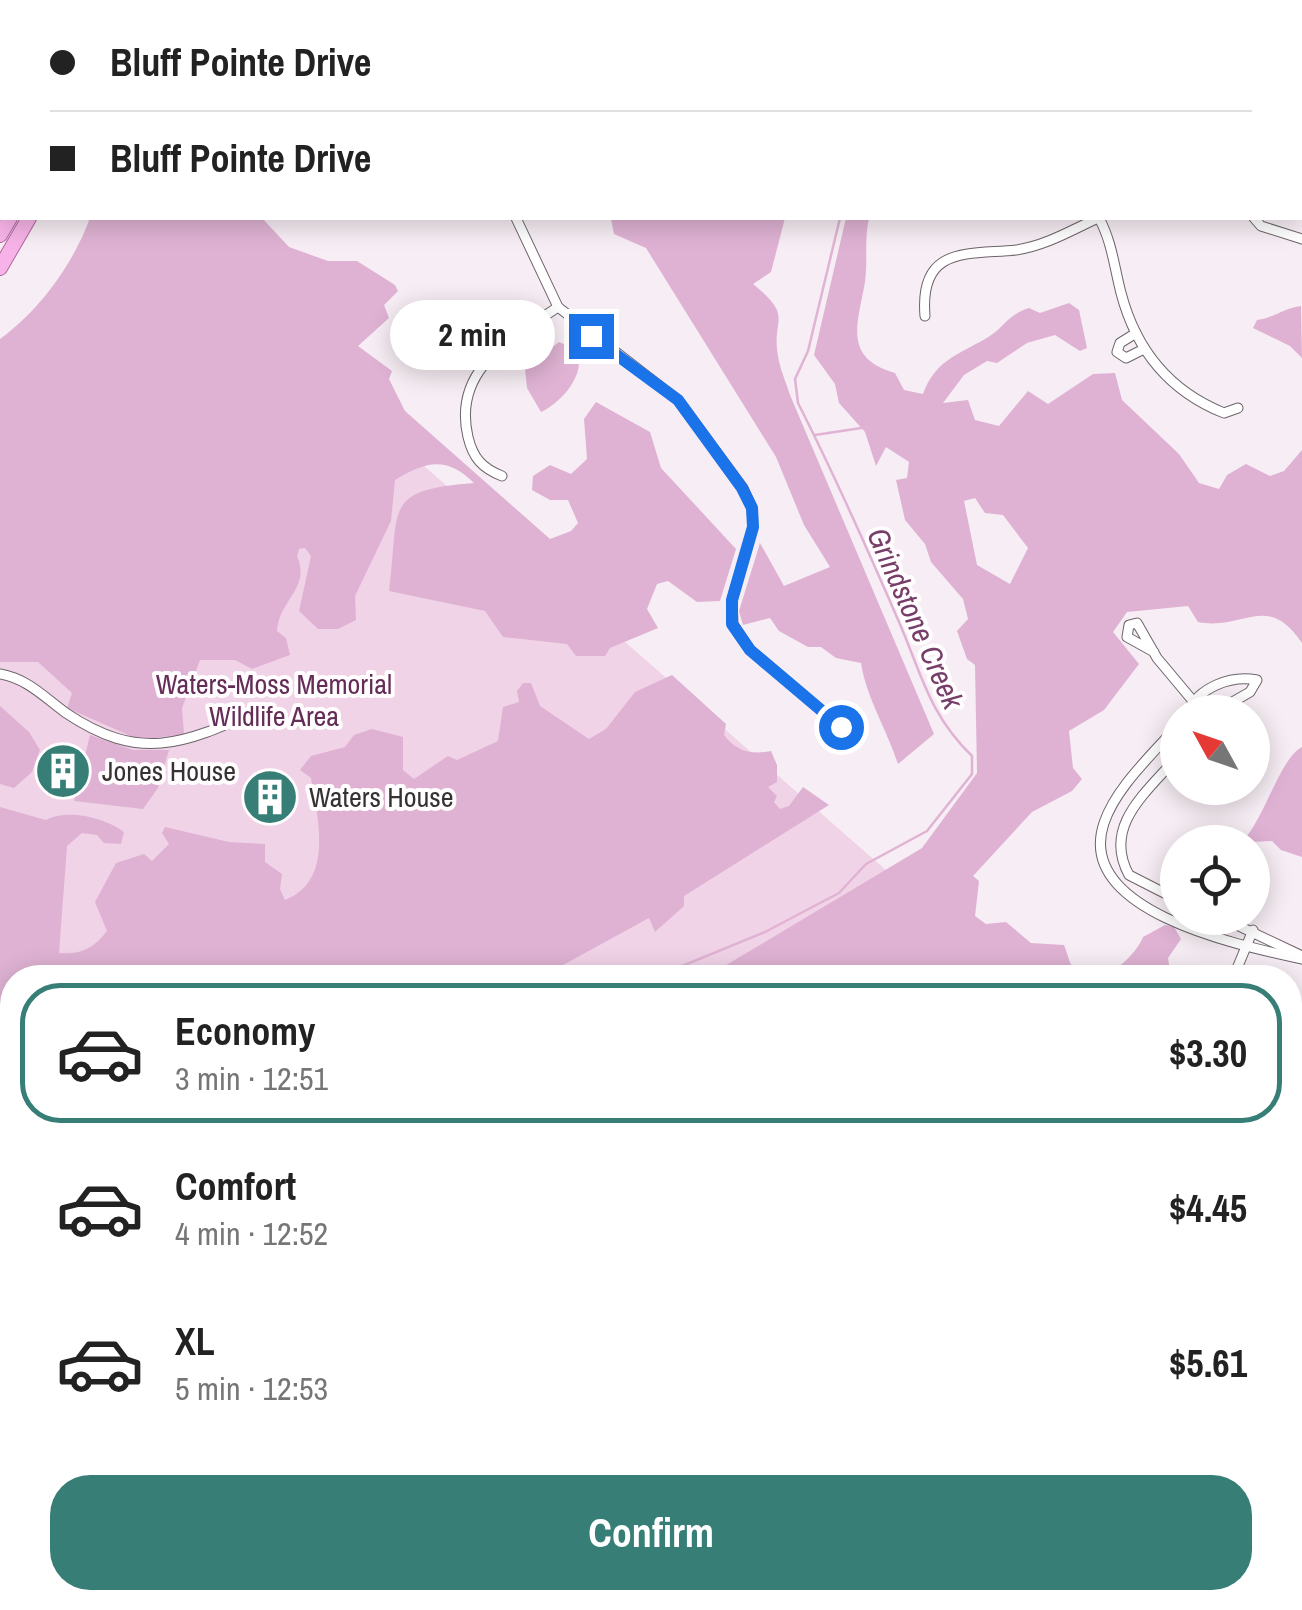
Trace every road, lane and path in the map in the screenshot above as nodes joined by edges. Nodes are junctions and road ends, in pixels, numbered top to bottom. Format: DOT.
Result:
graph roads {
  1 [pos="28,220"];
  2 [pos="517,220"];
  3 [pos="1093,220"];
  4 [pos="1099,220"];
  5 [pos="1256,220"];
  6 [pos="1302,239"];
  7 [pos="0,268"];
  8 [pos="558,307"];
  9 [pos="925,316"];
  10 [pos="1136,333"];
  11 [pos="1144,348"];
  12 [pos="1238,408"];
  13 [pos="502,476"];
  14 [pos="1154,652"];
  15 [pos="0,674"];
  16 [pos="1188,695"];
  17 [pos="1205,695"];
  18 [pos="1245,695"];
  19 [pos="256,712"];
  20 [pos="841,727"];
  21 [pos="1160,746"];
  22 [pos="1160,778"];
  23 [pos="1160,891"];
  24 [pos="1251,935"];
  25 [pos="1262,935"];
  26 [pos="1246,947"];
  27 [pos="1302,958"];
  28 [pos="1239,965"];
  1 -- 7 [label="main road"];
  2 -- 8 [label="street"];
  3 -- 9 [label="street"];
  4 -- 10 [label="street"];
  5 -- 6 [label="street"];
  8 -- 13 [label="street"];
  8 -- 20 [label="street"];
  10 -- 11 [label="street"];
  10 -- 11 [label="street"];
  11 -- 12 [label="street"];
  14 -- 16 [label="street"];
  15 -- 19 [label="street"];
  17 -- 18 [label="street"];
  21 -- 26 [label="street"];
  22 -- 23 [label="street"];
  24 -- 26 [label="street"];
  25 -- 27 [label="street"];
  26 -- 27 [label="street"];
  26 -- 28 [label="street"];
}
